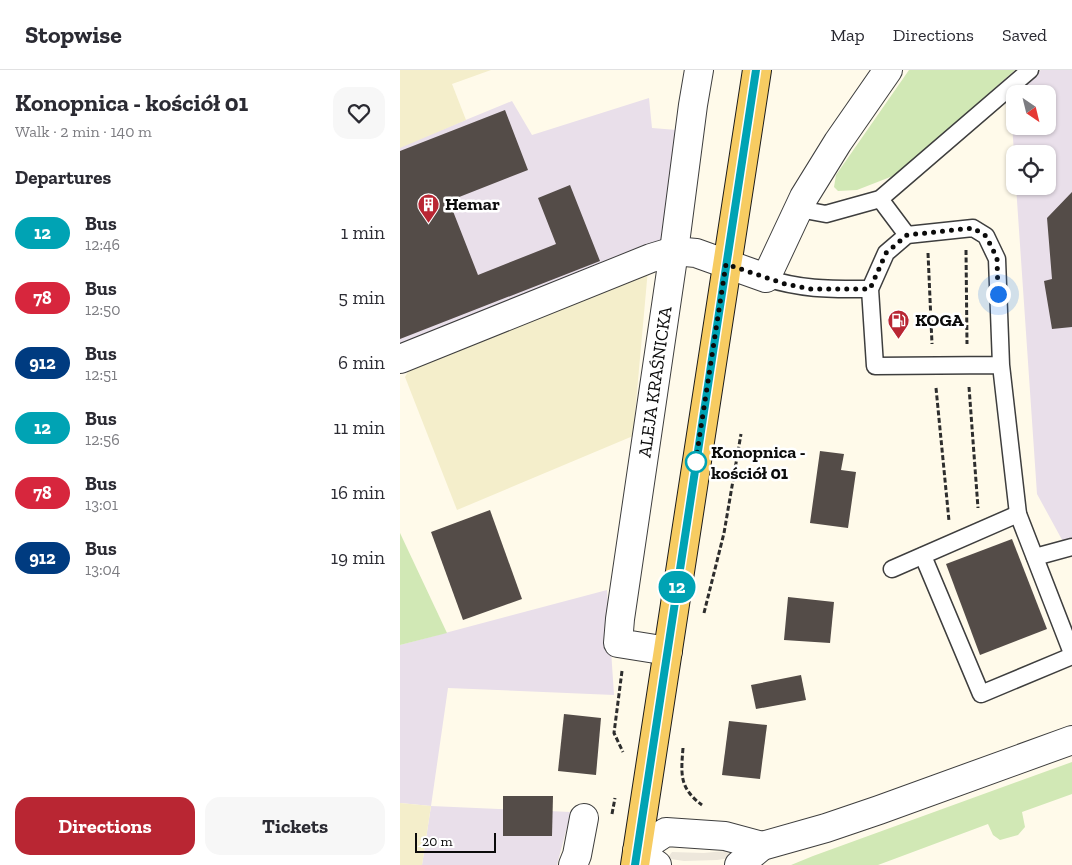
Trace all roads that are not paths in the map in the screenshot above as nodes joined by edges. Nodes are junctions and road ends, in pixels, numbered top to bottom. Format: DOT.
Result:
graph roads {
  1 [pos="699,70"];
  2 [pos="888,70"];
  3 [pos="1030,70"];
  4 [pos="756,76"];
  5 [pos="880,199"];
  6 [pos="799,209"];
  7 [pos="907,235"];
  8 [pos="674,251"];
  9 [pos="726,264"];
  10 [pos="766,278"];
  11 [pos="870,289"];
  12 [pos="400,359"];
  13 [pos="1001,365"];
  14 [pos="1018,514"];
  15 [pos="1072,547"];
  16 [pos="923,556"];
  17 [pos="1035,557"];
  18 [pos="892,569"];
  19 [pos="668,651"];
  20 [pos="1072,653"];
  21 [pos="1072,656"];
  22 [pos="1072,740"];
  23 [pos="584,818"];
  24 [pos="762,846"];
  25 [pos="643,860"];
  26 [pos="573,865"];
  27 [pos="739,865"];
  1 -- 8 [label="street, ALEJA KRAŚNICKA"];
  2 -- 6 [label="street"];
  3 -- 5 [label="lane"];
  4 -- 9 [label="main road"];
  5 -- 6 [label="lane"];
  5 -- 7 [label="lane"];
  6 -- 10 [label="street"];
  7 -- 11 [label="lane"];
  7 -- 13 [label="lane"];
  8 -- 9 [label="street"];
  8 -- 12 [label="street"];
  8 -- 19 [label="street, ALEJA KRAŚNICKA"];
  9 -- 10 [label="street"];
  9 -- 19 [label="main road"];
  10 -- 11 [label="lane"];
  11 -- 13 [label="lane"];
  13 -- 14 [label="lane"];
  14 -- 16 [label="lane"];
  14 -- 17 [label="lane"];
  15 -- 17 [label="lane"];
  16 -- 18 [label="lane"];
  16 -- 21 [label="lane"];
  17 -- 20 [label="lane"];
  19 -- 25 [label="main road"];
  22 -- 24 [label="street"];
  23 -- 26 [label="street"];
  24 -- 25 [label="street"];
  24 -- 27 [label="street"];
}
